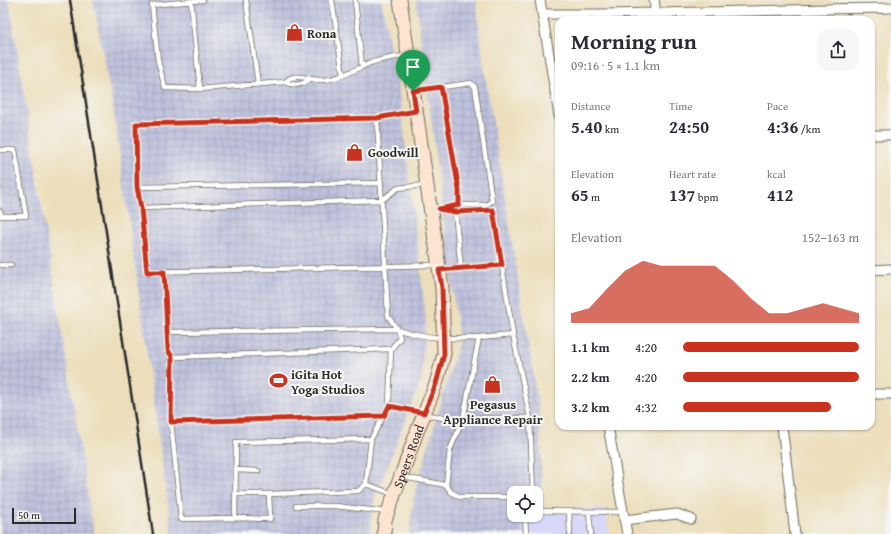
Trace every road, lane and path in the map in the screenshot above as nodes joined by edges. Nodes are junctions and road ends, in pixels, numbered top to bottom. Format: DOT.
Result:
graph roads {
  1 [pos="203,0"];
  2 [pos="246,0"];
  3 [pos="332,0"];
  4 [pos="355,0"];
  5 [pos="400,0"];
  6 [pos="540,0"];
  7 [pos="654,0"];
  8 [pos="191,1"];
  9 [pos="772,5"];
  10 [pos="890,5"];
  11 [pos="542,14"];
  12 [pos="656,14"];
  13 [pos="408,55"];
  14 [pos="362,67"];
  15 [pos="343,75"];
  16 [pos="310,79"];
  17 [pos="285,82"];
  18 [pos="258,84"];
  19 [pos="441,87"];
  20 [pos="200,89"];
  21 [pos="413,91"];
  22 [pos="555,92"];
  23 [pos="416,111"];
  24 [pos="377,118"];
  25 [pos="875,135"];
  26 [pos="891,135"];
  27 [pos="0,150"];
  28 [pos="381,183"];
  29 [pos="427,185"];
  30 [pos="137,187"];
  31 [pos="382,200"];
  32 [pos="459,205"];
  33 [pos="141,208"];
  34 [pos="434,210"];
  35 [pos="0,211"];
  36 [pos="455,212"];
  37 [pos="11,264"];
  38 [pos="0,265"];
  39 [pos="502,265"];
  40 [pos="386,266"];
  41 [pos="438,267"];
  42 [pos="461,268"];
  43 [pos="891,269"];
  44 [pos="875,270"];
  45 [pos="164,272"];
  46 [pos="397,329"];
  47 [pos="167,332"];
  48 [pos="513,335"];
  49 [pos="479,338"];
  50 [pos="444,339"];
  51 [pos="391,349"];
  52 [pos="172,357"];
  53 [pos="875,394"];
  54 [pos="891,394"];
  55 [pos="389,406"];
  56 [pos="424,413"];
  57 [pos="384,416"];
  58 [pos="530,418"];
  59 [pos="463,419"];
  60 [pos="171,422"];
  61 [pos="609,430"];
  62 [pos="782,430"];
  63 [pos="371,439"];
  64 [pos="236,470"];
  65 [pos="258,471"];
  66 [pos="401,476"];
  67 [pos="366,484"];
  68 [pos="446,485"];
  69 [pos="533,486"];
  70 [pos="235,494"];
  71 [pos="270,494"];
  72 [pos="394,494"];
  73 [pos="507,498"];
  74 [pos="296,506"];
  75 [pos="543,511"];
  76 [pos="388,512"];
  77 [pos="569,512"];
  78 [pos="589,512"];
  79 [pos="624,516"];
  80 [pos="235,518"];
  81 [pos="691,519"];
  82 [pos="526,522"];
  83 [pos="384,534"];
  84 [pos="526,534"];
  85 [pos="570,534"];
  86 [pos="591,534"];
  87 [pos="627,534"];
  88 [pos="795,534"];
  1 -- 8 [label="lane"];
  2 -- 18 [label="lane"];
  3 -- 15 [label="lane"];
  4 -- 14 [label="lane"];
  5 -- 13 [label="main road, Speers Road"];
  6 -- 11 [label="street"];
  7 -- 12 [label="street"];
  8 -- 20 [label="lane"];
  8 -- 20 [label="lane"];
  9 -- 10 [label="street"];
  9 -- 12 [label="street"];
  11 -- 12 [label="street"];
  11 -- 22 [label="street"];
  13 -- 14 [label="lane"];
  13 -- 21 [label="main road, Speers Road"];
  14 -- 15 [label="lane"];
  15 -- 16 [label="lane"];
  16 -- 17 [label="lane"];
  16 -- 17 [label="lane"];
  17 -- 18 [label="lane"];
  18 -- 20 [label="lane"];
  19 -- 21 [label="lane"];
  19 -- 32 [label="lane"];
  19 -- 32 [label="lane"];
  21 -- 23 [label="main road, Speers Road"];
  23 -- 24 [label="lane"];
  23 -- 29 [label="main road, Speers Road"];
  24 -- 28 [label="lane"];
  24 -- 30 [label="lane"];
  25 -- 26 [label="street"];
  27 -- 35 [label="lane"];
  28 -- 30 [label="lane"];
  28 -- 31 [label="lane"];
  29 -- 31 [label="lane"];
  29 -- 34 [label="main road, Speers Road"];
  30 -- 33 [label="lane"];
  31 -- 33 [label="lane"];
  31 -- 40 [label="lane"];
  32 -- 34 [label="lane"];
  33 -- 45 [label="lane"];
  34 -- 36 [label="lane"];
  34 -- 41 [label="main road, Speers Road"];
  36 -- 39 [label="lane"];
  36 -- 42 [label="lane"];
  37 -- 38 [label="lane"];
  39 -- 42 [label="lane"];
  39 -- 48 [label="lane"];
  40 -- 41 [label="lane"];
  40 -- 45 [label="lane"];
  40 -- 46 [label="lane"];
  41 -- 42 [label="lane"];
  41 -- 50 [label="main road, Speers Road"];
  43 -- 44 [label="street"];
  45 -- 47 [label="lane"];
  46 -- 47 [label="lane"];
  46 -- 50 [label="lane"];
  46 -- 51 [label="lane"];
  47 -- 52 [label="lane"];
  48 -- 49 [label="lane"];
  48 -- 58 [label="lane"];
  49 -- 50 [label="lane"];
  49 -- 59 [label="lane"];
  50 -- 56 [label="main road, Speers Road"];
  51 -- 52 [label="lane"];
  51 -- 55 [label="lane"];
  52 -- 60 [label="lane"];
  53 -- 54 [label="street"];
  55 -- 56 [label="lane"];
  55 -- 57 [label="lane"];
  56 -- 59 [label="lane"];
  56 -- 66 [label="main road, Speers Road"];
  57 -- 60 [label="lane"];
  57 -- 63 [label="lane"];
  58 -- 59 [label="lane"];
  58 -- 69 [label="lane"];
  59 -- 68 [label="lane"];
  60 -- 80 [label="lane"];
  61 -- 79 [label="street"];
  62 -- 88 [label="street"];
  63 -- 64 [label="lane"];
  63 -- 67 [label="lane"];
  64 -- 65 [label="lane"];
  64 -- 70 [label="lane"];
  66 -- 68 [label="lane"];
  66 -- 72 [label="main road, Speers Road"];
  67 -- 71 [label="lane"];
  67 -- 72 [label="lane"];
  68 -- 73 [label="lane"];
  70 -- 71 [label="lane"];
  70 -- 80 [label="lane"];
  71 -- 80 [label="lane"];
  72 -- 76 [label="main road, Speers Road"];
  74 -- 76 [label="lane"];
  75 -- 77 [label="lane"];
  76 -- 83 [label="main road, Speers Road"];
  77 -- 78 [label="lane"];
  77 -- 85 [label="lane"];
  78 -- 79 [label="lane"];
  78 -- 86 [label="lane"];
  79 -- 81 [label="street"];
  79 -- 87 [label="street"];
  82 -- 84 [label="lane"];
}
